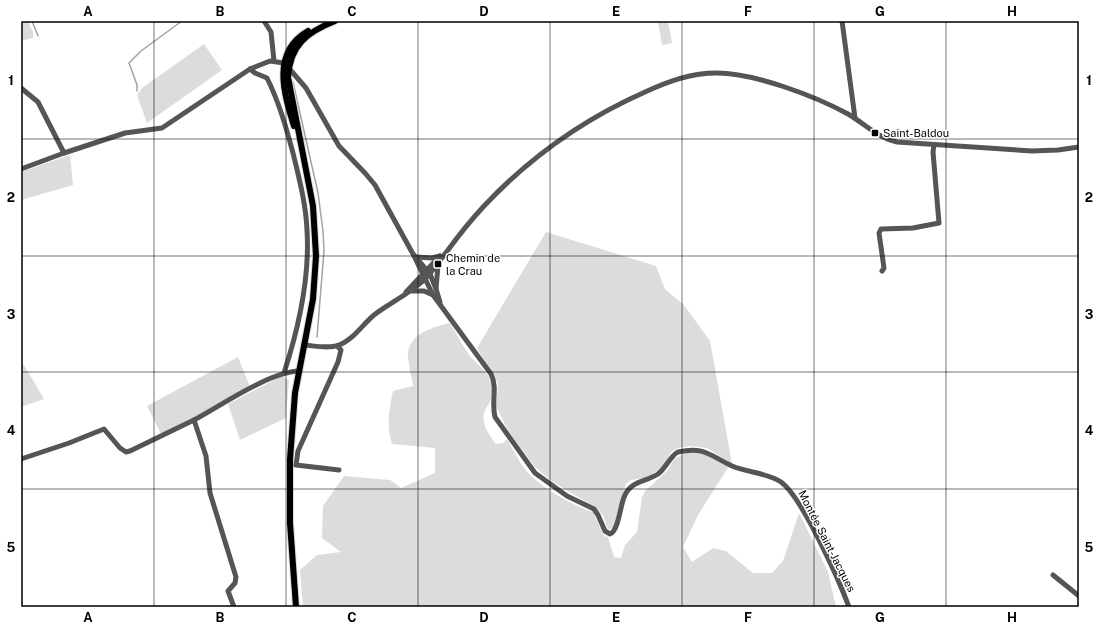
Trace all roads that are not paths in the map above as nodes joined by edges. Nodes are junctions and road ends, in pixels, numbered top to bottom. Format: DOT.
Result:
graph roads {
  1 [pos="264,21"];
  2 [pos="329,21"];
  3 [pos="335,21"];
  4 [pos="842,21"];
  5 [pos="274,61"];
  6 [pos="286,65"];
  7 [pos="250,69"];
  8 [pos="21,88"];
  9 [pos="855,118"];
  10 [pos="934,146"];
  11 [pos="1079,147"];
  12 [pos="64,153"];
  13 [pos="305,162"];
  14 [pos="21,169"];
  15 [pos="447,250"];
  16 [pos="414,256"];
  17 [pos="441,256"];
  18 [pos="438,264"];
  19 [pos="882,271"];
  20 [pos="429,272"];
  21 [pos="423,278"];
  22 [pos="436,289"];
  23 [pos="411,291"];
  24 [pos="433,295"];
  25 [pos="401,297"];
  26 [pos="441,305"];
  27 [pos="304,345"];
  28 [pos="338,346"];
  29 [pos="299,371"];
  30 [pos="284,373"];
  31 [pos="194,420"];
  32 [pos="21,459"];
  33 [pos="339,470"];
  34 [pos="1053,575"];
  35 [pos="1079,596"];
  36 [pos="234,607"];
  37 [pos="296,607"];
  38 [pos="849,607"];
  1 -- 5 [label="street"];
  2 -- 6 [label="main road"];
  3 -- 6 [label="main road"];
  4 -- 9 [label="street"];
  5 -- 6 [label="street"];
  5 -- 7 [label="street"];
  6 -- 13 [label="main road"];
  6 -- 13 [label="main road"];
  6 -- 16 [label="street"];
  7 -- 12 [label="street"];
  7 -- 30 [label="street"];
  8 -- 12 [label="street"];
  9 -- 10 [label="street"];
  9 -- 15 [label="street"];
  10 -- 11 [label="street"];
  10 -- 19 [label="street"];
  12 -- 14 [label="street"];
  13 -- 27 [label="main road"];
  15 -- 17 [label="street"];
  15 -- 18 [label="street"];
  16 -- 17 [label="street"];
  16 -- 20 [label="street"];
  16 -- 21 [label="street"];
  17 -- 20 [label="street"];
  18 -- 20 [label="street"];
  18 -- 22 [label="street"];
  20 -- 21 [label="street"];
  20 -- 22 [label="street"];
  21 -- 23 [label="street"];
  21 -- 24 [label="street"];
  21 -- 25 [label="street"];
  22 -- 26 [label="street"];
  23 -- 24 [label="street"];
  23 -- 25 [label="street"];
  24 -- 26 [label="street"];
  25 -- 28 [label="street"];
  26 -- 38 [label="street, Montée Saint-Jacques"];
  27 -- 28 [label="street"];
  27 -- 29 [label="main road"];
  28 -- 33 [label="street"];
  29 -- 30 [label="street"];
  29 -- 37 [label="main road"];
  30 -- 31 [label="street"];
  31 -- 32 [label="street"];
  31 -- 36 [label="street"];
  34 -- 35 [label="street"];
}
